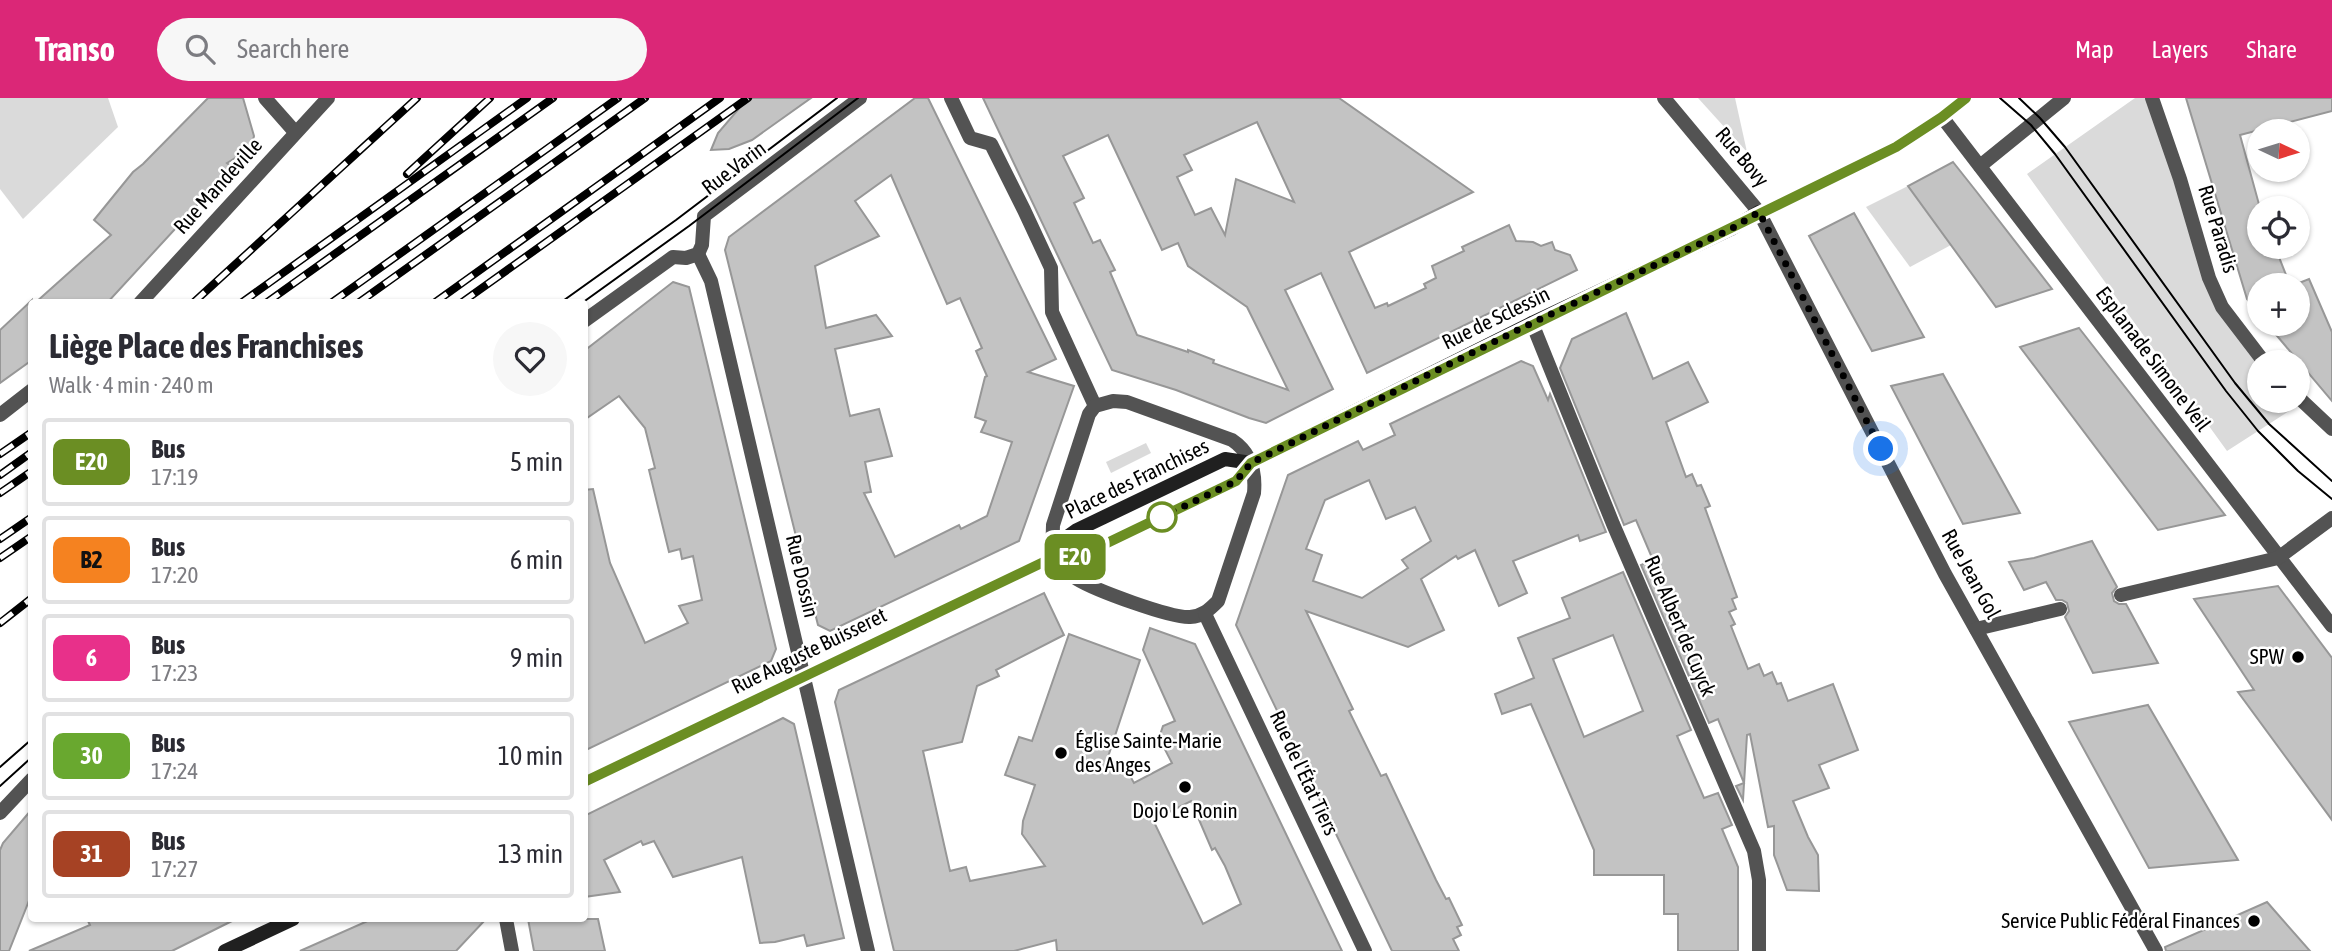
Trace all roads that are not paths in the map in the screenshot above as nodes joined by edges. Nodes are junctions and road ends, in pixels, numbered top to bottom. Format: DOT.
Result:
graph roads {
  1 [pos="265,98"];
  2 [pos="328,98"];
  3 [pos="860,98"];
  4 [pos="951,98"];
  5 [pos="1664,98"];
  6 [pos="2064,98"];
  7 [pos="2152,98"];
  8 [pos="1942,117"];
  9 [pos="295,132"];
  10 [pos="1980,166"];
  11 [pos="1759,212"];
  12 [pos="698,254"];
  13 [pos="144,299"];
  14 [pos="588,318"];
  15 [pos="1532,323"];
  16 [pos="2255,350"];
  17 [pos="28,393"];
  18 [pos="1095,406"];
  19 [pos="2310,408"];
  20 [pos="0,415"];
  21 [pos="2332,429"];
  22 [pos="1251,463"];
  23 [pos="2332,519"];
  24 [pos="1052,558"];
  25 [pos="2278,558"];
  26 [pos="2121,595"];
  27 [pos="2060,609"];
  28 [pos="1205,614"];
  29 [pos="2332,626"];
  30 [pos="1976,629"];
  31 [pos="804,676"];
  32 [pos="588,780"];
  33 [pos="28,783"];
  34 [pos="0,813"];
  35 [pos="287,922"];
  36 [pos="507,922"];
  37 [pos="225,951"];
  38 [pos="512,951"];
  39 [pos="868,951"];
  40 [pos="1365,951"];
  41 [pos="1759,951"];
  42 [pos="2156,951"];
  1 -- 9 [label="street"];
  2 -- 9 [label="street, Rue Mandeville"];
  3 -- 12 [label="street, Rue Varin"];
  4 -- 18 [label="street"];
  5 -- 11 [label="street, Rue Bovy"];
  6 -- 10 [label="street"];
  7 -- 16 [label="street, Rue Paradis"];
  8 -- 10 [label="street, Esplanade Simone Veil"];
  9 -- 13 [label="street, Rue Mandeville"];
  10 -- 25 [label="street, Esplanade Simone Veil"];
  11 -- 15 [label="street, Rue de Sclessin"];
  11 -- 30 [label="street, Rue Jean Gol"];
  12 -- 14 [label="street"];
  12 -- 31 [label="street, Rue Dossin"];
  15 -- 22 [label="street, Rue de Sclessin"];
  15 -- 41 [label="street, Rue Albert de Cuyck"];
  17 -- 20 [label="street"];
  18 -- 22 [label="street, Place des Franchises"];
  18 -- 24 [label="street, Place des Franchises"];
  19 -- 21 [label="street"];
  22 -- 24 [label="street"];
  22 -- 24 [label="street, Place des Franchises"];
  22 -- 28 [label="street"];
  23 -- 25 [label="street"];
  24 -- 28 [label="street"];
  24 -- 31 [label="street, Rue Auguste Buisseret"];
  25 -- 26 [label="street"];
  25 -- 29 [label="street, Esplanade Simone Veil"];
  27 -- 30 [label="street"];
  28 -- 40 [label="street, Rue de l'État Tiers"];
  30 -- 42 [label="street, Rue Jean Gol"];
  31 -- 32 [label="street, Rue Auguste Buisseret"];
  31 -- 39 [label="street, Rue Dossin"];
  33 -- 34 [label="street"];
  35 -- 37 [label="street"];
  36 -- 38 [label="street"];
}
